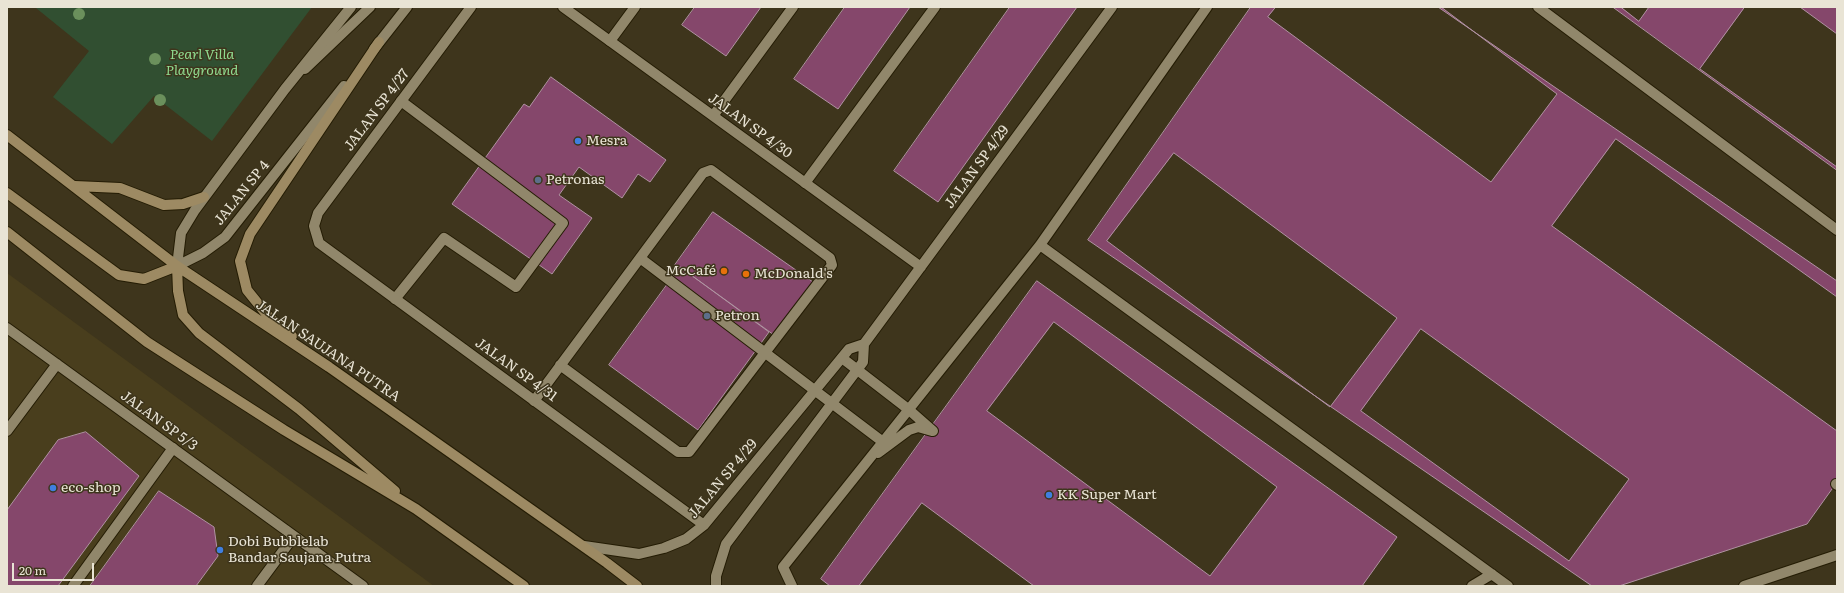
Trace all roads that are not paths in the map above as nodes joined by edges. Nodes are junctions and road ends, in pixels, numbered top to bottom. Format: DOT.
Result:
graph roads {
  1 [pos="351,7"];
  2 [pos="370,7"];
  3 [pos="407,7"];
  4 [pos="471,7"];
  5 [pos="563,7"];
  6 [pos="635,7"];
  7 [pos="793,7"];
  8 [pos="935,7"];
  9 [pos="1112,7"];
  10 [pos="1207,7"];
  11 [pos="1538,7"];
  12 [pos="610,41"];
  13 [pos="379,42"];
  14 [pos="285,89"];
  15 [pos="401,101"];
  16 [pos="713,116"];
  17 [pos="7,135"];
  18 [pos="806,183"];
  19 [pos="75,186"];
  20 [pos="7,193"];
  21 [pos="204,198"];
  22 [pos="1837,230"];
  23 [pos="7,232"];
  24 [pos="315,234"];
  25 [pos="1040,245"];
  26 [pos="640,258"];
  27 [pos="177,266"];
  28 [pos="921,267"];
  29 [pos="395,299"];
  30 [pos="7,328"];
  31 [pos="864,344"];
  32 [pos="765,353"];
  33 [pos="842,358"];
  34 [pos="57,364"];
  35 [pos="560,365"];
  36 [pos="328,368"];
  37 [pos="857,370"];
  38 [pos="814,390"];
  39 [pos="534,401"];
  40 [pos="832,404"];
  41 [pos="908,409"];
  42 [pos="7,431"];
  43 [pos="883,442"];
  44 [pos="173,448"];
  45 [pos="868,460"];
  46 [pos="416,509"];
  47 [pos="704,525"];
  48 [pos="294,536"];
  49 [pos="584,546"];
  50 [pos="1837,555"];
  51 [pos="1492,574"];
  52 [pos="73,586"];
  53 [pos="257,586"];
  54 [pos="363,586"];
  55 [pos="524,586"];
  56 [pos="637,586"];
  57 [pos="716,586"];
  58 [pos="792,586"];
  59 [pos="1472,586"];
  60 [pos="1508,586"];
  61 [pos="1744,586"];
  1 -- 14 [label="street, JALAN SP 4"];
  2 -- 14 [label="street"];
  3 -- 13 [label="street, JALAN SP 4"];
  4 -- 15 [label="street, JALAN SP 4/27"];
  5 -- 12 [label="street, JALAN SP 4/30"];
  6 -- 12 [label="street"];
  7 -- 16 [label="street"];
  8 -- 18 [label="street"];
  9 -- 28 [label="street, JALAN SP 4/29"];
  10 -- 25 [label="street"];
  11 -- 22 [label="street"];
  12 -- 16 [label="street, JALAN SP 4/30"];
  13 -- 27 [label="street, JALAN SP 4"];
  13 -- 36 [label="main road"];
  14 -- 21 [label="street, JALAN SP 4"];
  15 -- 24 [label="street, JALAN SP 4/27"];
  15 -- 29 [label="street"];
  16 -- 18 [label="street, JALAN SP 4/30"];
  17 -- 19 [label="main road, JALAN SAUJANA PUTRA"];
  18 -- 28 [label="street, JALAN SP 4/30"];
  19 -- 21 [label="main road"];
  19 -- 27 [label="main road, JALAN SAUJANA PUTRA"];
  20 -- 27 [label="main road"];
  21 -- 27 [label="street, JALAN SP 4"];
  23 -- 46 [label="main road"];
  24 -- 29 [label="street, JALAN SP 4/31"];
  25 -- 41 [label="street"];
  25 -- 51 [label="street"];
  26 -- 32 [label="street"];
  26 -- 32 [label="street"];
  26 -- 35 [label="street"];
  27 -- 36 [label="main road, JALAN SAUJANA PUTRA"];
  27 -- 46 [label="main road"];
  28 -- 31 [label="street, JALAN SP 4/29"];
  29 -- 39 [label="street, JALAN SP 4/31"];
  30 -- 34 [label="street, JALAN SP 5/3"];
  31 -- 33 [label="street, JALAN SP 4/29"];
  31 -- 37 [label="street"];
  32 -- 35 [label="street"];
  32 -- 38 [label="street"];
  33 -- 37 [label="street"];
  33 -- 38 [label="street, JALAN SP 4/29"];
  34 -- 42 [label="street"];
  34 -- 44 [label="street, JALAN SP 5/3"];
  35 -- 39 [label="street"];
  36 -- 49 [label="main road, JALAN SAUJANA PUTRA"];
  37 -- 40 [label="street"];
  37 -- 41 [label="street"];
  38 -- 40 [label="street"];
  38 -- 47 [label="street, JALAN SP 4/29"];
  39 -- 47 [label="street, JALAN SP 4/31"];
  40 -- 43 [label="street"];
  40 -- 57 [label="street"];
  41 -- 43 [label="street"];
  41 -- 45 [label="street"];
  43 -- 45 [label="street"];
  44 -- 48 [label="street, JALAN SP 5/3"];
  44 -- 52 [label="street"];
  45 -- 58 [label="street"];
  46 -- 55 [label="main road"];
  47 -- 49 [label="street, JALAN SP 4/29"];
  48 -- 53 [label="street"];
  48 -- 54 [label="street, JALAN SP 5/3"];
  49 -- 56 [label="main road, JALAN SAUJANA PUTRA"];
  50 -- 61 [label="street"];
  51 -- 59 [label="street"];
  51 -- 60 [label="street"];
}
